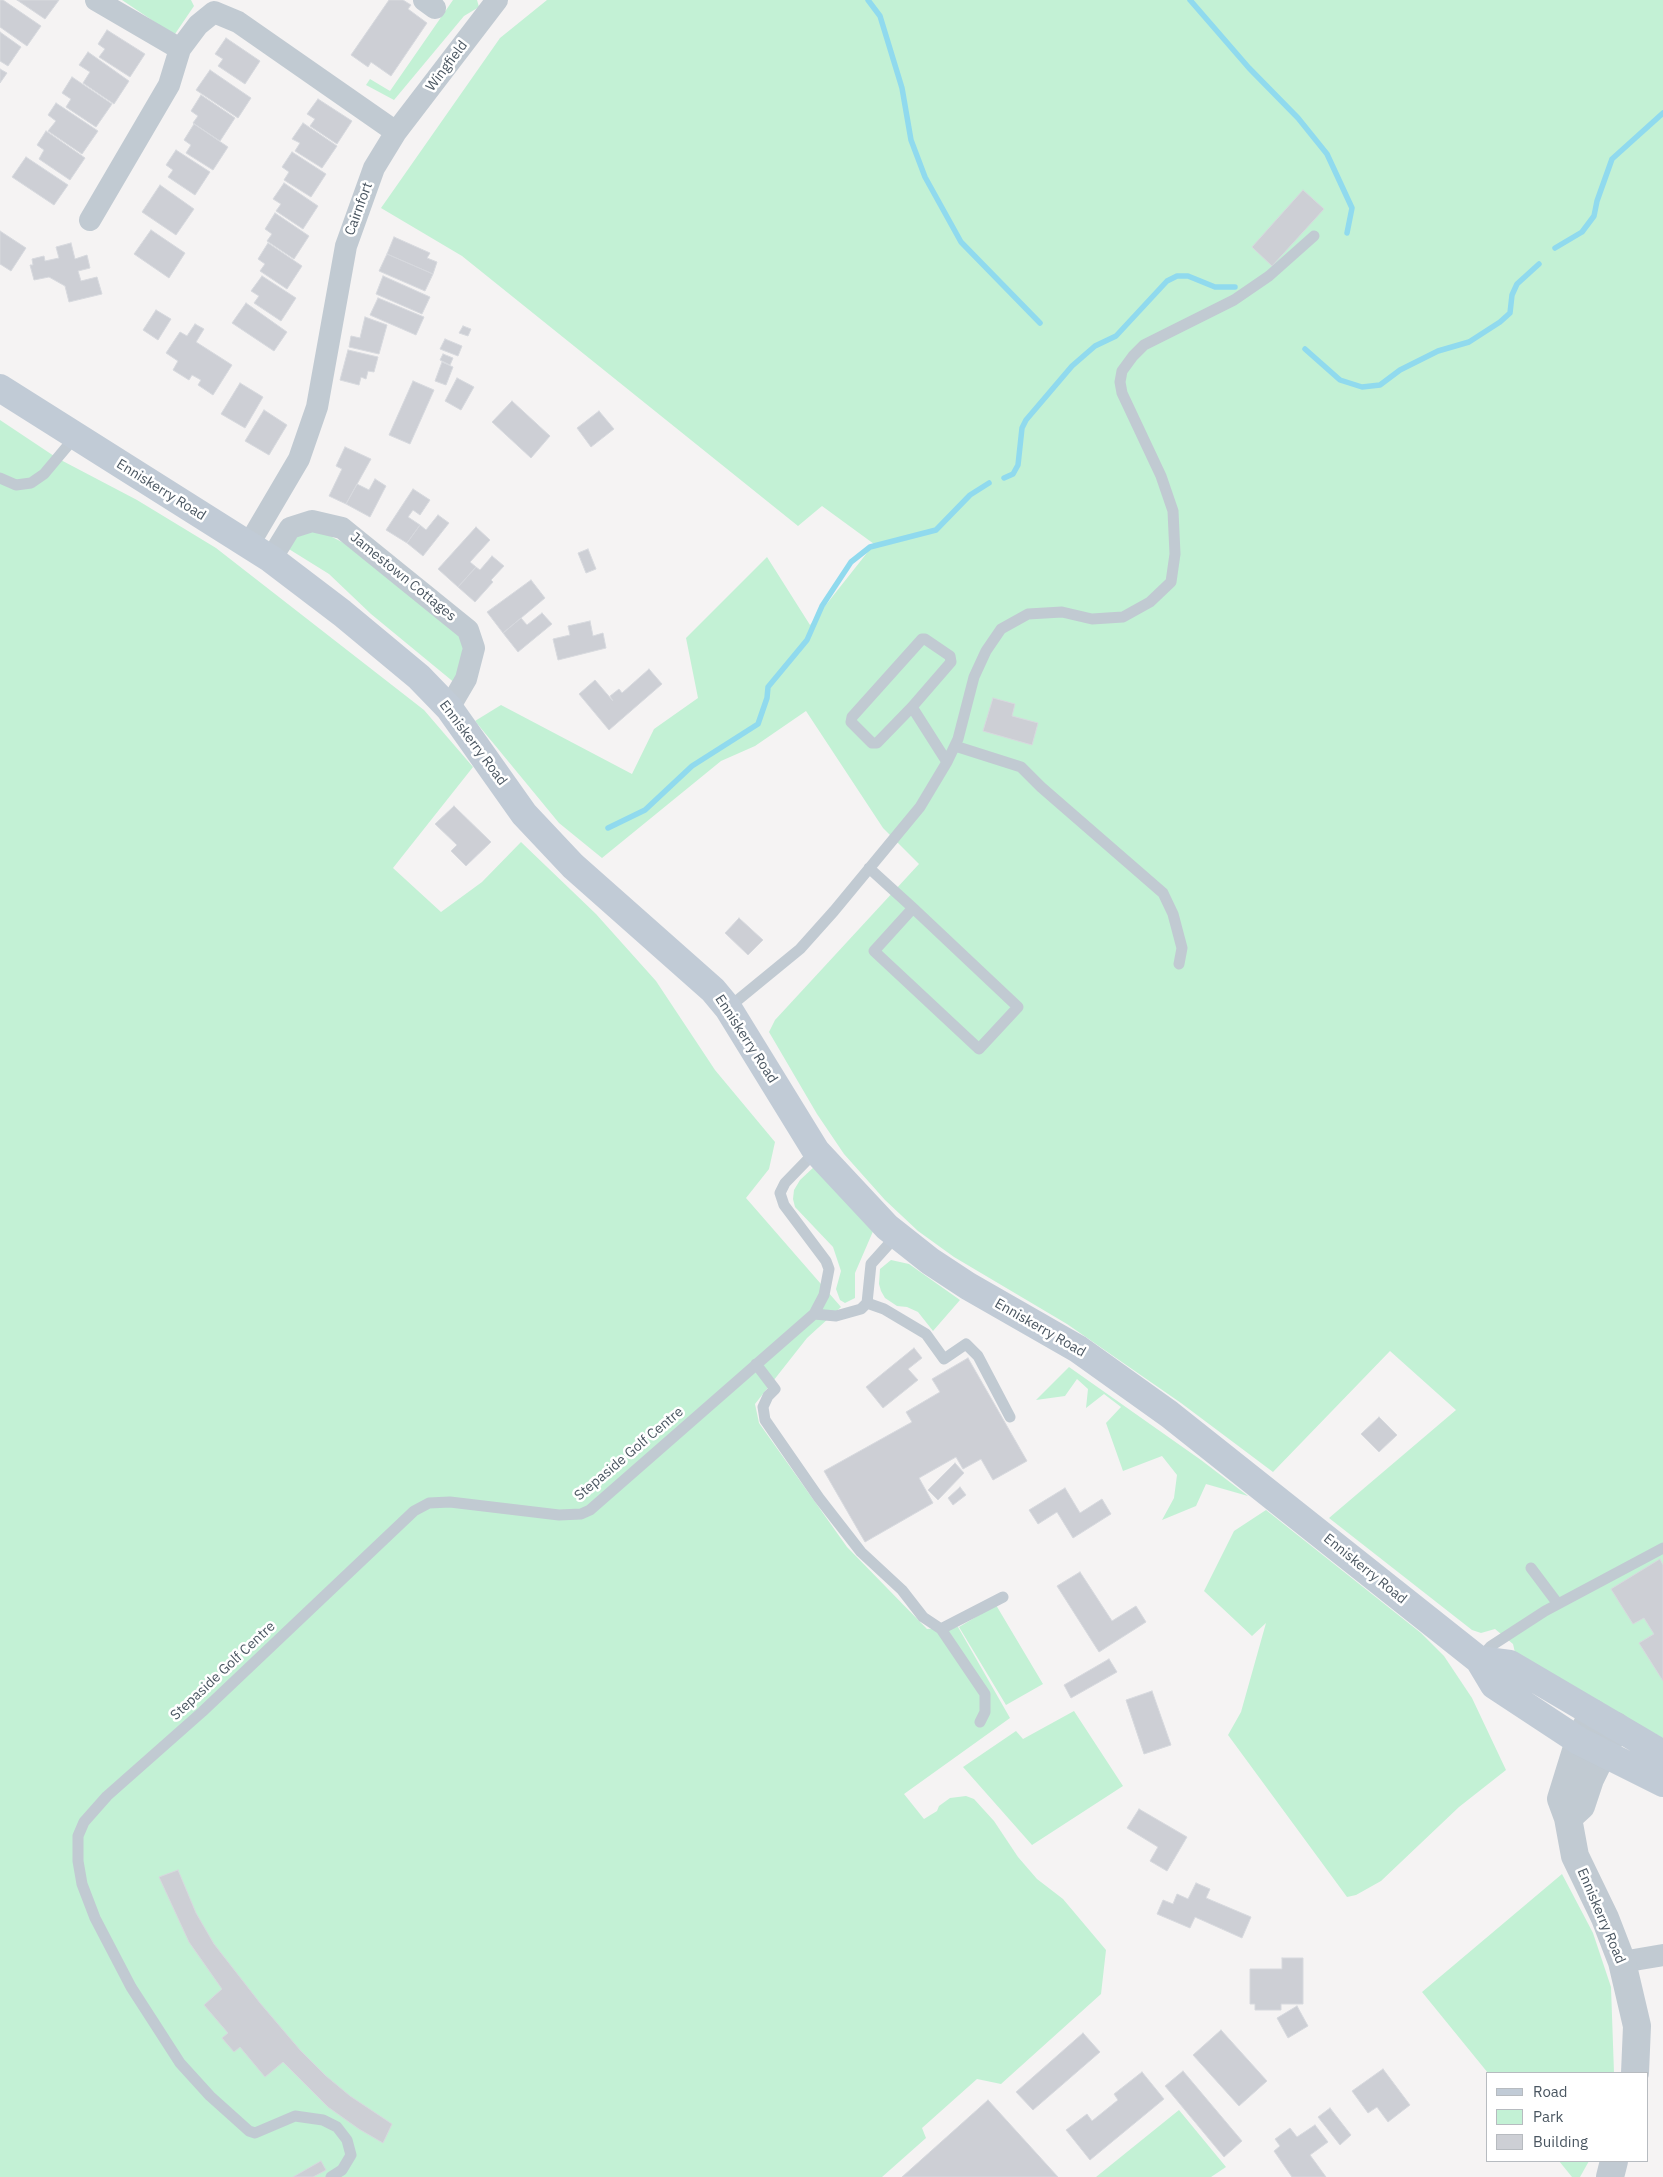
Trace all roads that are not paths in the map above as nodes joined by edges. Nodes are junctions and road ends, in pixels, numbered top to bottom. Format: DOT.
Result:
graph roads {
  1 [pos="96,0"];
  2 [pos="497,0"];
  3 [pos="211,6"];
  4 [pos="180,49"];
  5 [pos="396,132"];
  6 [pos="90,220"];
  7 [pos="1314,236"];
  8 [pos="0,388"];
  9 [pos="75,437"];
  10 [pos="0,478"];
  11 [pos="260,552"];
  12 [pos="449,708"];
  13 [pos="912,708"];
  14 [pos="954,746"];
  15 [pos="947,762"];
  16 [pos="869,868"];
  17 [pos="913,908"];
  18 [pos="1178,964"];
  19 [pos="728,1008"];
  20 [pos="816,1151"];
  21 [pos="897,1234"];
  22 [pos="866,1303"];
  23 [pos="814,1314"];
  24 [pos="756,1364"];
  25 [pos="1010,1417"];
  26 [pos="1663,1548"];
  27 [pos="1531,1568"];
  28 [pos="1003,1597"];
  29 [pos="1558,1604"];
  30 [pos="941,1629"];
  31 [pos="1479,1660"];
  32 [pos="1593,1713"];
  33 [pos="980,1722"];
  34 [pos="1616,1726"];
  35 [pos="1591,1747"];
  36 [pos="1663,1754"];
  37 [pos="1663,1783"];
  38 [pos="1663,1955"];
  39 [pos="1622,1962"];
  40 [pos="1635,2072"];
  41 [pos="1614,2162"];
  42 [pos="331,2177"];
  43 [pos="1610,2177"];
  1 -- 4 [label="street"];
  2 -- 5 [label="street, Wingfield"];
  3 -- 4 [label="street"];
  3 -- 5 [label="street"];
  4 -- 6 [label="street"];
  5 -- 11 [label="street, Cairnfort"];
  7 -- 14 [label="lane"];
  8 -- 9 [label="main road, Enniskerry Road"];
  9 -- 10 [label="lane"];
  9 -- 11 [label="main road, Enniskerry Road"];
  11 -- 12 [label="main road, Enniskerry Road"];
  11 -- 12 [label="street, Jamestown Cottages"];
  12 -- 19 [label="main road, Enniskerry Road"];
  13 -- 13 [label="lane"];
  13 -- 15 [label="lane"];
  14 -- 15 [label="lane"];
  14 -- 18 [label="lane"];
  15 -- 16 [label="lane"];
  16 -- 17 [label="lane"];
  16 -- 19 [label="lane"];
  17 -- 17 [label="lane"];
  19 -- 20 [label="main road, Enniskerry Road"];
  20 -- 21 [label="main road, Enniskerry Road"];
  20 -- 23 [label="lane"];
  21 -- 22 [label="lane"];
  21 -- 31 [label="main road, Enniskerry Road"];
  22 -- 23 [label="lane"];
  22 -- 25 [label="lane"];
  23 -- 24 [label="lane, Stepaside Golf Centre"];
  24 -- 30 [label="lane"];
  24 -- 42 [label="lane, Stepaside Golf Centre"];
  26 -- 29 [label="lane"];
  27 -- 29 [label="lane"];
  28 -- 30 [label="lane"];
  29 -- 31 [label="lane"];
  30 -- 33 [label="lane"];
  31 -- 32 [label="main road"];
  31 -- 35 [label="main road, Enniskerry Road"];
  32 -- 34 [label="main road"];
  32 -- 35 [label="street, Enniskerry Road"];
  34 -- 35 [label="street, Enniskerry Road"];
  34 -- 36 [label="main road"];
  35 -- 37 [label="main road"];
  35 -- 39 [label="street, Enniskerry Road"];
  38 -- 39 [label="street"];
  39 -- 40 [label="street, Enniskerry Road"];
  41 -- 43 [label="street"];
}
